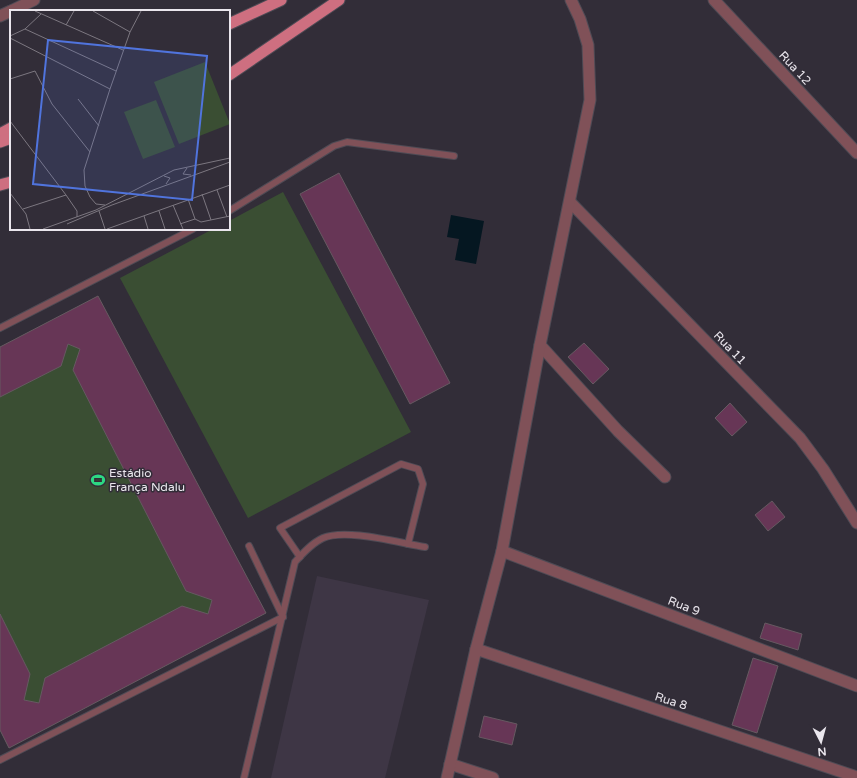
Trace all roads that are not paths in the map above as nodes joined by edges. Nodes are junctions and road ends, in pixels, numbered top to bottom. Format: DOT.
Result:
graph roads {
  1 [pos="34,0"];
  2 [pos="281,0"];
  3 [pos="339,0"];
  4 [pos="571,0"];
  5 [pos="714,0"];
  6 [pos="22,3"];
  7 [pos="12,10"];
  8 [pos="10,11"];
  9 [pos="0,16"];
  10 [pos="231,23"];
  11 [pos="230,73"];
  12 [pos="10,129"];
  13 [pos="0,134"];
  14 [pos="10,138"];
  15 [pos="0,142"];
  16 [pos="857,153"];
  17 [pos="454,156"];
  18 [pos="10,182"];
  19 [pos="10,185"];
  20 [pos="0,186"];
  21 [pos="570,202"];
  22 [pos="230,210"];
  23 [pos="191,230"];
  24 [pos="0,328"];
  25 [pos="540,346"];
  26 [pos="665,477"];
  27 [pos="857,523"];
  28 [pos="408,544"];
  29 [pos="249,546"];
  30 [pos="425,547"];
  31 [pos="502,551"];
  32 [pos="300,558"];
  33 [pos="283,616"];
  34 [pos="476,649"];
  35 [pos="857,686"];
  36 [pos="0,760"];
  37 [pos="450,764"];
  38 [pos="857,776"];
  39 [pos="244,778"];
  40 [pos="447,778"];
  41 [pos="493,778"];
  1 -- 6 [label="street"];
  2 -- 10 [label="main road"];
  3 -- 11 [label="main road"];
  4 -- 21 [label="street"];
  5 -- 16 [label="street, Rua 12"];
  6 -- 7 [label="street"];
  8 -- 9 [label="street"];
  12 -- 13 [label="main road"];
  14 -- 15 [label="main road"];
  17 -- 22 [label="lane"];
  18 -- 20 [label="main road"];
  19 -- 20 [label="main road"];
  21 -- 25 [label="street"];
  21 -- 27 [label="street, Rua 11"];
  23 -- 24 [label="lane"];
  25 -- 26 [label="street"];
  25 -- 31 [label="street"];
  28 -- 30 [label="lane"];
  28 -- 32 [label="lane"];
  28 -- 32 [label="lane"];
  29 -- 33 [label="lane"];
  31 -- 34 [label="street"];
  31 -- 35 [label="street, Rua 9"];
  32 -- 33 [label="lane"];
  33 -- 36 [label="lane"];
  33 -- 39 [label="lane"];
  34 -- 37 [label="street"];
  34 -- 38 [label="street, Rua 8"];
  37 -- 40 [label="street"];
  37 -- 41 [label="street"];
}
